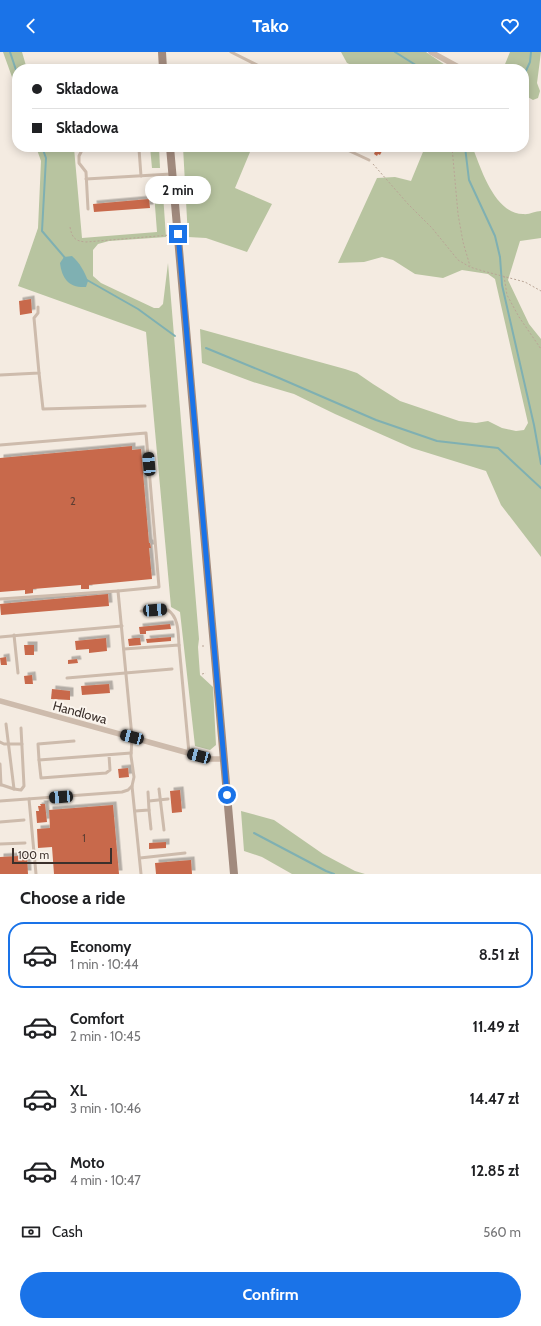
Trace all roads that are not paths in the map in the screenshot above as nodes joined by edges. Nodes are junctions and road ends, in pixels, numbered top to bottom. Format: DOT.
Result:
graph roads {
  1 [pos="162,52"];
  2 [pos="231,52"];
  3 [pos="431,52"];
  4 [pos="163,64"];
  5 [pos="255,64"];
  6 [pos="453,64"];
  7 [pos="81,152"];
  8 [pos="139,152"];
  9 [pos="170,152"];
  10 [pos="351,152"];
  11 [pos="369,160"];
  12 [pos="172,173"];
  13 [pos="141,176"];
  14 [pos="86,179"];
  15 [pos="88,208"];
  16 [pos="38,307"];
  17 [pos="39,373"];
  18 [pos="0,375"];
  19 [pos="145,406"];
  20 [pos="0,445"];
  21 [pos="118,591"];
  22 [pos="0,600"];
  23 [pos="141,611"];
  24 [pos="122,626"];
  25 [pos="14,635"];
  26 [pos="0,637"];
  27 [pos="179,645"];
  28 [pos="124,649"];
  29 [pos="172,669"];
  30 [pos="18,673"];
  31 [pos="126,674"];
  32 [pos="67,678"];
  33 [pos="0,701"];
  34 [pos="6,724"];
  35 [pos="21,728"];
  36 [pos="132,737"];
  37 [pos="74,741"];
  38 [pos="0,742"];
  39 [pos="8,744"];
  40 [pos="22,744"];
  41 [pos="131,753"];
  42 [pos="189,753"];
  43 [pos="109,755"];
  44 [pos="224,759"];
  45 [pos="39,760"];
  46 [pos="0,764"];
  47 [pos="1,785"];
  48 [pos="132,786"];
  49 [pos="14,789"];
  50 [pos="159,789"];
  51 [pos="148,792"];
  52 [pos="30,799"];
  53 [pos="168,799"];
  54 [pos="161,800"];
  55 [pos="0,801"];
  56 [pos="148,801"];
  57 [pos="149,810"];
  58 [pos="135,811"];
  59 [pos="24,820"];
  60 [pos="0,822"];
  61 [pos="151,829"];
  62 [pos="164,830"];
  63 [pos="25,842"];
  64 [pos="0,844"];
  65 [pos="185,853"];
  66 [pos="140,858"];
  67 [pos="36,874"];
  68 [pos="141,874"];
  69 [pos="234,874"];
  1 -- 4 [label="main road"];
  2 -- 5 [label="lane"];
  3 -- 6 [label="street"];
  7 -- 14 [label="lane"];
  8 -- 13 [label="lane"];
  9 -- 12 [label="main road"];
  10 -- 11 [label="lane"];
  12 -- 13 [label="lane"];
  12 -- 44 [label="main road"];
  13 -- 14 [label="lane"];
  14 -- 15 [label="lane"];
  16 -- 17 [label="lane"];
  17 -- 18 [label="lane"];
  17 -- 19 [label="lane"];
  20 -- 21 [label="lane"];
  21 -- 22 [label="lane"];
  21 -- 24 [label="lane"];
  23 -- 27 [label="lane"];
  24 -- 25 [label="lane"];
  24 -- 28 [label="lane"];
  25 -- 26 [label="lane"];
  25 -- 30 [label="lane"];
  27 -- 28 [label="lane"];
  27 -- 42 [label="lane"];
  28 -- 31 [label="lane"];
  29 -- 31 [label="lane"];
  31 -- 32 [label="lane"];
  31 -- 36 [label="lane"];
  33 -- 36 [label="street, Handlowa"];
  34 -- 39 [label="lane"];
  35 -- 40 [label="lane"];
  36 -- 41 [label="lane"];
  36 -- 42 [label="street, Handlowa"];
  37 -- 45 [label="lane"];
  38 -- 39 [label="lane"];
  39 -- 40 [label="lane"];
  39 -- 49 [label="lane"];
  40 -- 49 [label="lane"];
  41 -- 43 [label="lane"];
  41 -- 48 [label="lane"];
  42 -- 44 [label="street, Handlowa"];
  43 -- 45 [label="lane"];
  43 -- 45 [label="lane"];
  44 -- 69 [label="main road"];
  46 -- 47 [label="lane"];
  47 -- 49 [label="lane"];
  48 -- 52 [label="lane"];
  48 -- 58 [label="lane"];
  50 -- 54 [label="lane"];
  51 -- 56 [label="lane"];
  52 -- 55 [label="lane"];
  52 -- 67 [label="lane"];
  53 -- 54 [label="lane"];
  54 -- 56 [label="lane"];
  54 -- 62 [label="lane"];
  56 -- 57 [label="lane"];
  57 -- 58 [label="lane"];
  57 -- 61 [label="lane"];
  58 -- 66 [label="lane"];
  59 -- 60 [label="lane"];
  63 -- 64 [label="lane"];
  65 -- 66 [label="lane"];
  66 -- 68 [label="lane"];
}
